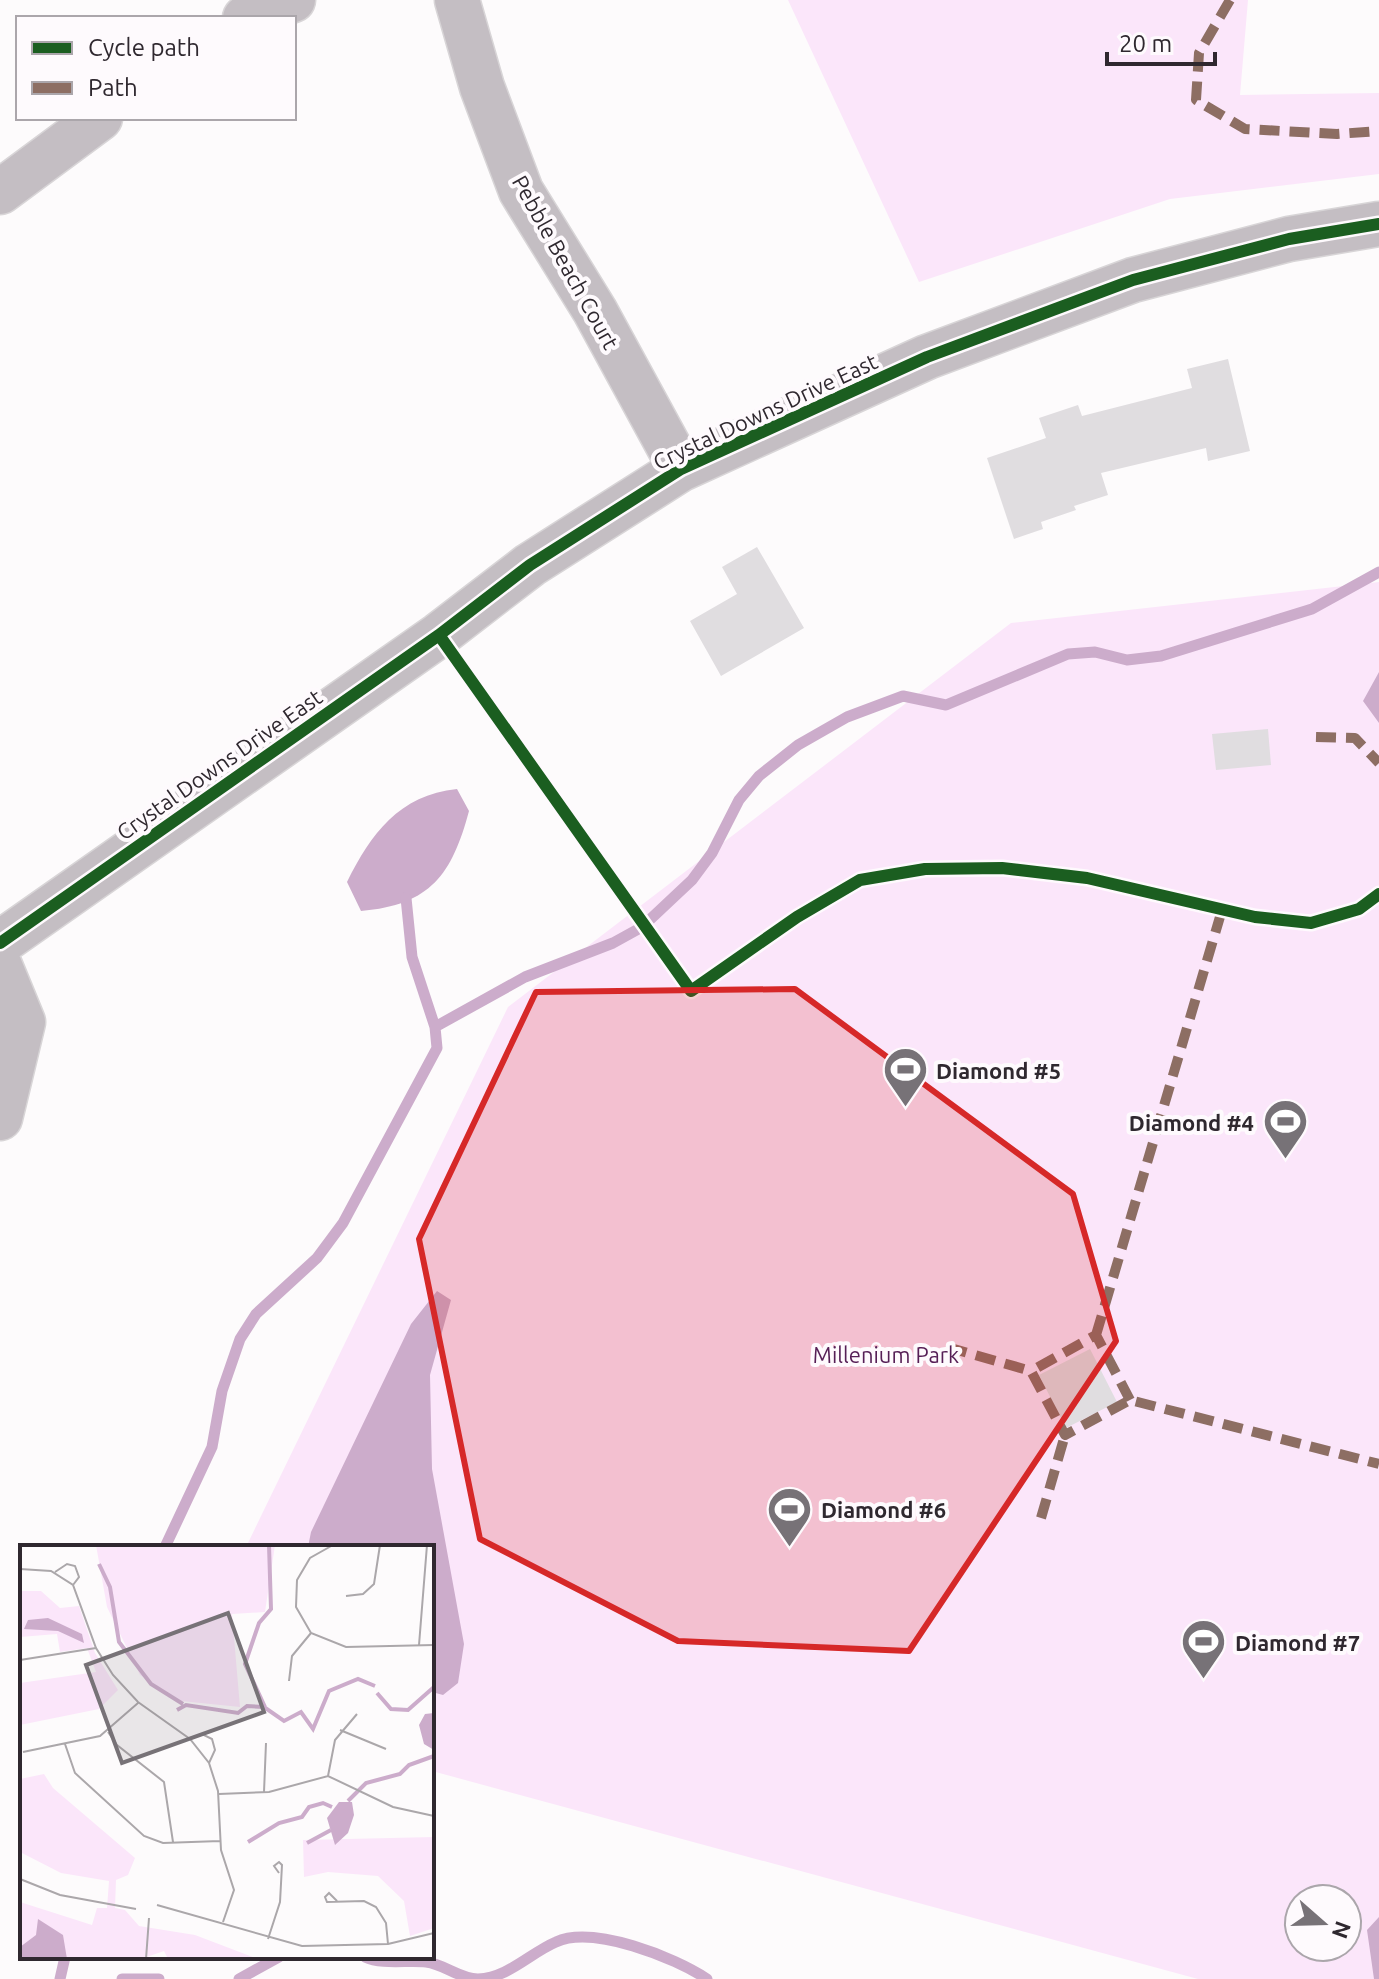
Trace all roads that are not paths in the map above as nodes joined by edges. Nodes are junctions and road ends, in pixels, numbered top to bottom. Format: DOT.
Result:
graph roads {
  1 [pos="293,0"];
  2 [pos="457,0"];
  3 [pos="250,16"];
  4 [pos="97,120"];
  5 [pos="0,192"];
  6 [pos="1379,224"];
  7 [pos="681,469"];
  8 [pos="0,943"];
  9 [pos="0,966"];
  10 [pos="0,1118"];
  1 -- 3 [label="street"];
  2 -- 7 [label="street, Pebble Beach Court"];
  4 -- 5 [label="street"];
  6 -- 7 [label="street, Crystal Downs Drive East"];
  7 -- 8 [label="street, Crystal Downs Drive East"];
  9 -- 10 [label="street"];
}
